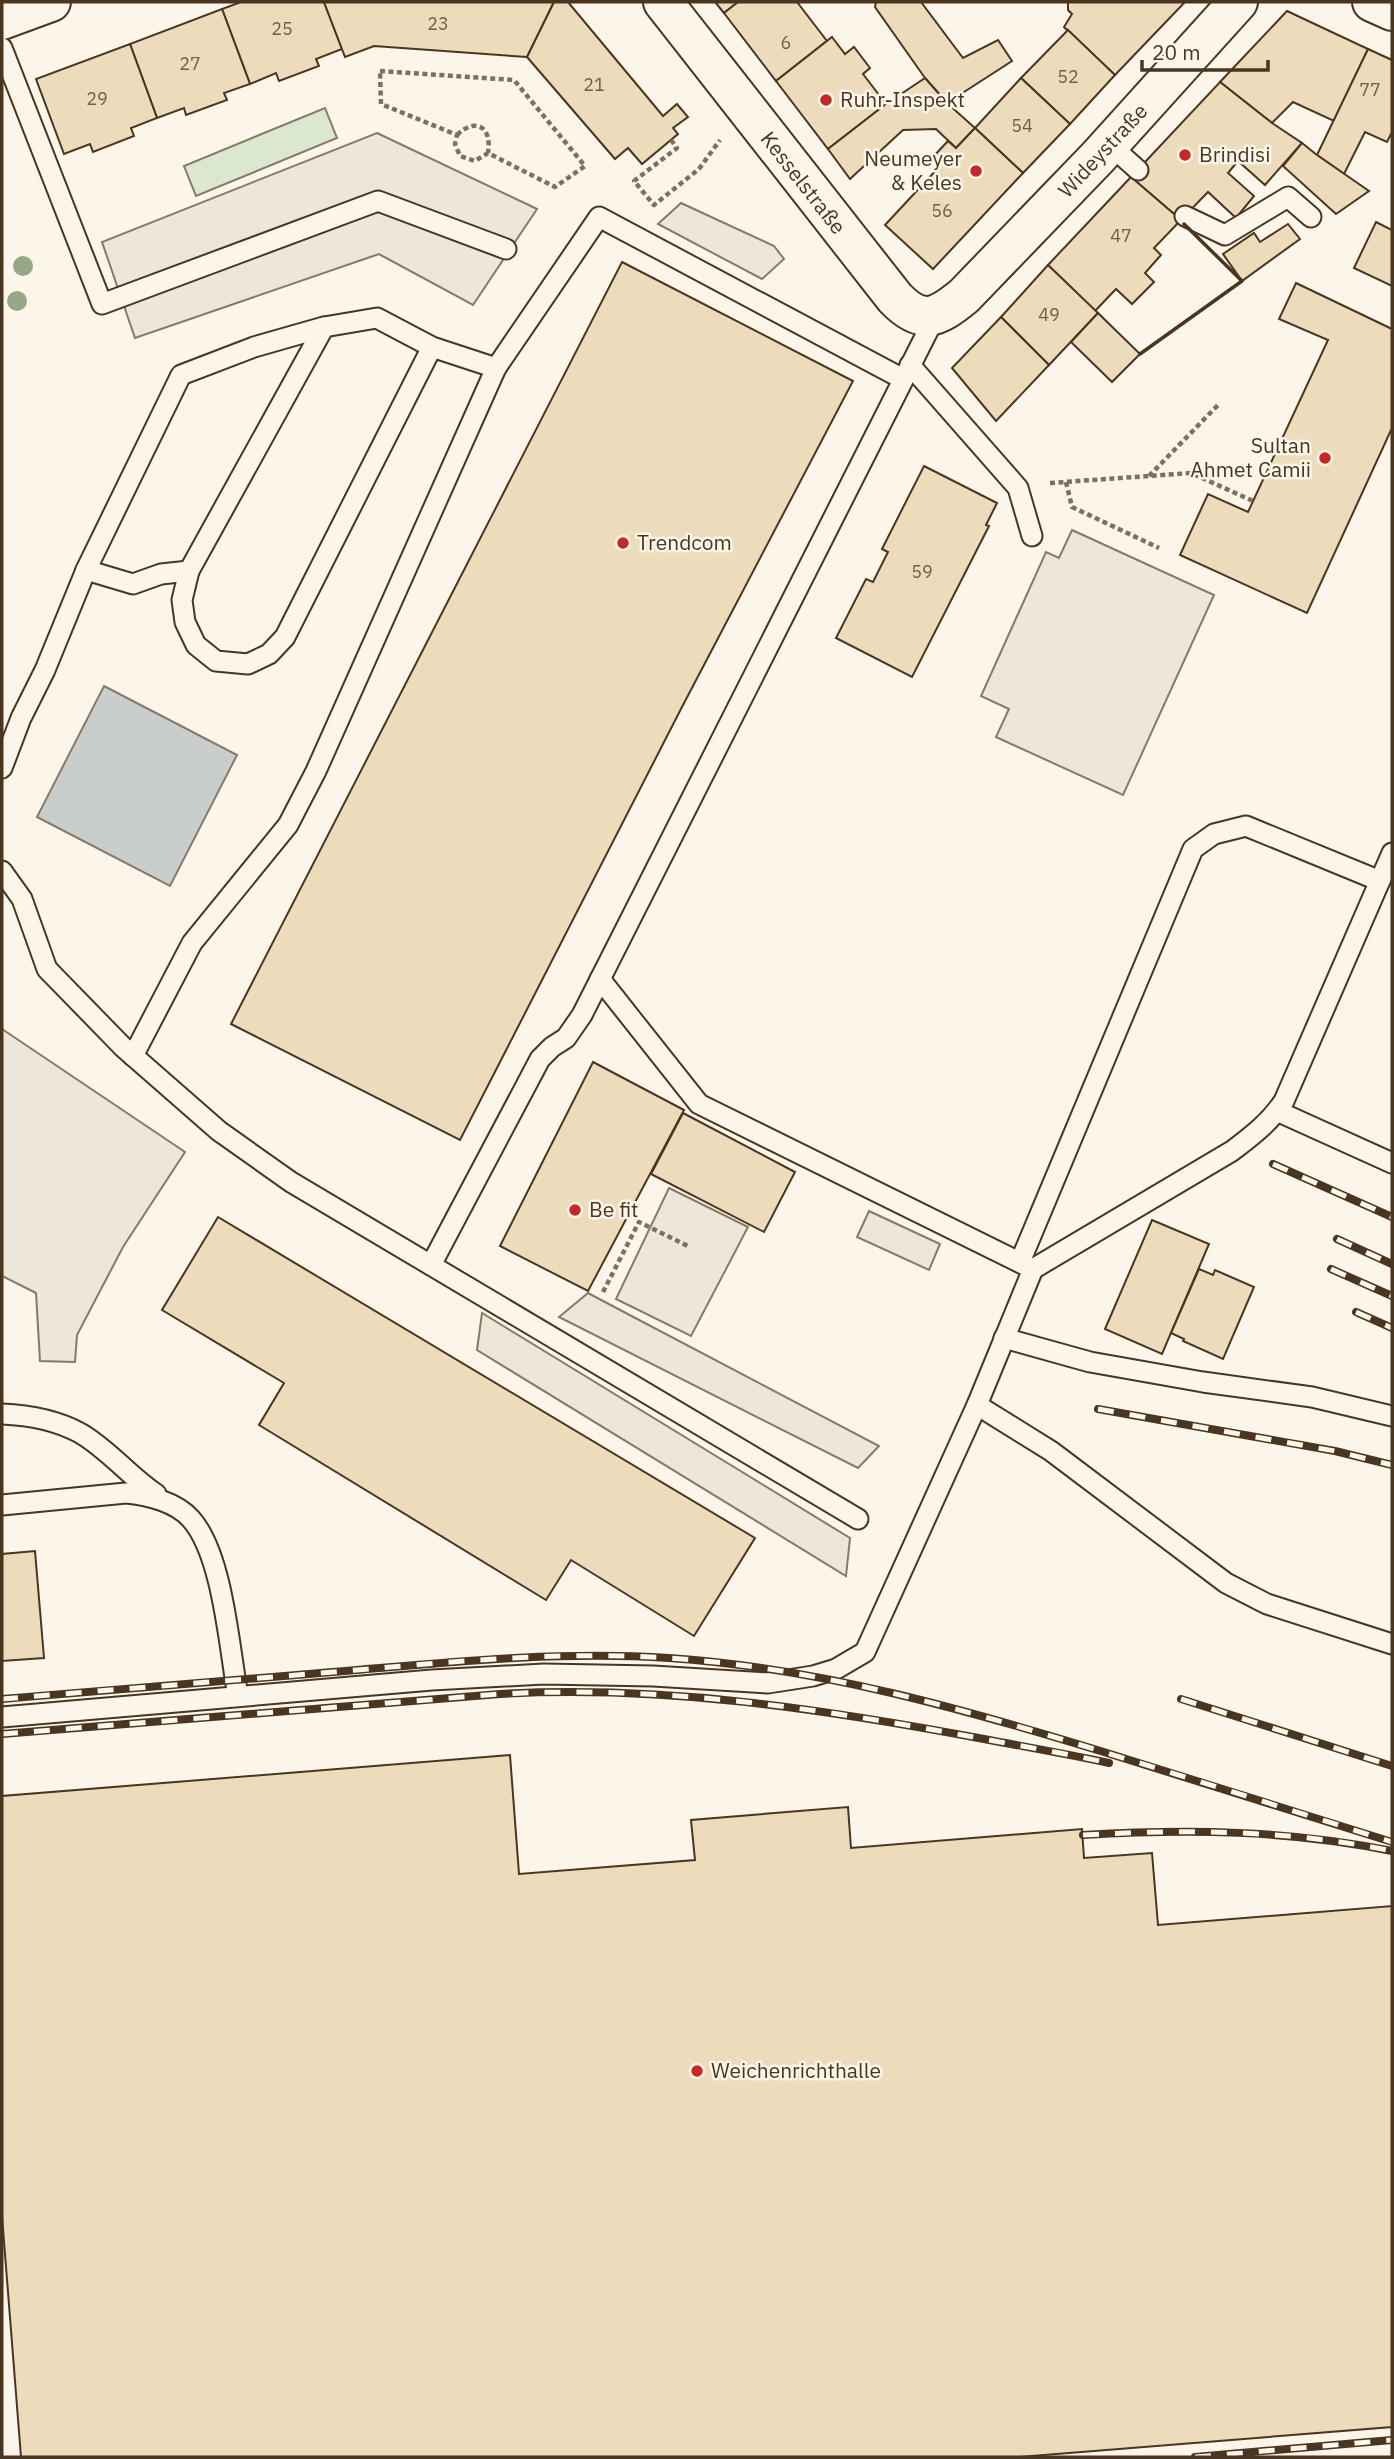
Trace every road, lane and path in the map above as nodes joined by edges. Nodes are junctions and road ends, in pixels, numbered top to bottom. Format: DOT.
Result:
graph roads {
  1 [pos="51,2"];
  2 [pos="663,2"];
  3 [pos="1238,2"];
  4 [pos="1372,2"];
  5 [pos="1392,11"];
  6 [pos="2,20"];
  7 [pos="2,48"];
  8 [pos="750,116"];
  9 [pos="457,135"];
  10 [pos="671,140"];
  11 [pos="1110,145"];
  12 [pos="488,153"];
  13 [pos="1138,170"];
  14 [pos="1185,216"];
  15 [pos="1311,217"];
  16 [pos="506,249"];
  17 [pos="950,306"];
  18 [pos="324,327"];
  19 [pos="432,347"];
  20 [pos="496,368"];
  21 [pos="906,372"];
  22 [pos="1218,405"];
  23 [pos="1148,476"];
  24 [pos="1066,482"];
  25 [pos="1018,488"];
  26 [pos="1253,501"];
  27 [pos="1032,537"];
  28 [pos="1158,548"];
  29 [pos="86,570"];
  30 [pos="189,571"];
  31 [pos="2,768"];
  32 [pos="1392,853"];
  33 [pos="2,871"];
  34 [pos="1380,881"];
  35 [pos="600,979"];
  36 [pos="133,1056"];
  37 [pos="1277,1111"];
  38 [pos="1392,1163"];
  39 [pos="688,1246"];
  40 [pos="431,1265"];
  41 [pos="1026,1266"];
  42 [pos="603,1292"];
  43 [pos="1004,1338"];
  44 [pos="977,1405"];
  45 [pos="2,1414"];
  46 [pos="1392,1416"];
  47 [pos="2,1505"];
  48 [pos="174,1507"];
  49 [pos="858,1519"];
  50 [pos="1392,1644"];
  51 [pos="238,1696"];
  52 [pos="2,1717"];
  1 -- 6 [label="street"];
  2 -- 8 [label="street, Kesselstraße"];
  3 -- 11 [label="street, Wideystraße"];
  4 -- 5 [label="street"];
  7 -- 16 [label="lane"];
  8 -- 10 [label="path"];
  8 -- 17 [label="street, Kesselstraße"];
  9 -- 12 [label="path"];
  9 -- 12 [label="path"];
  9 -- 12 [label="path"];
  11 -- 13 [label="lane"];
  11 -- 17 [label="street, Wideystraße"];
  14 -- 15 [label="lane"];
  17 -- 21 [label="lane"];
  18 -- 19 [label="lane"];
  18 -- 29 [label="lane"];
  18 -- 30 [label="lane"];
  19 -- 20 [label="lane"];
  19 -- 30 [label="lane"];
  20 -- 21 [label="lane"];
  20 -- 36 [label="lane"];
  21 -- 25 [label="lane"];
  21 -- 35 [label="lane"];
  22 -- 23 [label="path"];
  23 -- 24 [label="path"];
  23 -- 26 [label="path"];
  24 -- 25 [label="path"];
  24 -- 28 [label="path"];
  25 -- 27 [label="lane"];
  29 -- 30 [label="lane"];
  29 -- 31 [label="lane"];
  32 -- 34 [label="lane"];
  33 -- 36 [label="lane"];
  34 -- 37 [label="lane"];
  34 -- 41 [label="lane"];
  35 -- 40 [label="lane"];
  35 -- 41 [label="lane"];
  36 -- 40 [label="lane"];
  37 -- 38 [label="lane"];
  37 -- 41 [label="lane"];
  39 -- 42 [label="path"];
  40 -- 49 [label="lane"];
  41 -- 43 [label="lane"];
  43 -- 44 [label="lane"];
  43 -- 46 [label="lane"];
  44 -- 50 [label="lane"];
  44 -- 51 [label="lane"];
  45 -- 48 [label="lane"];
  47 -- 48 [label="lane"];
  48 -- 51 [label="lane"];
  51 -- 52 [label="lane"];
}
